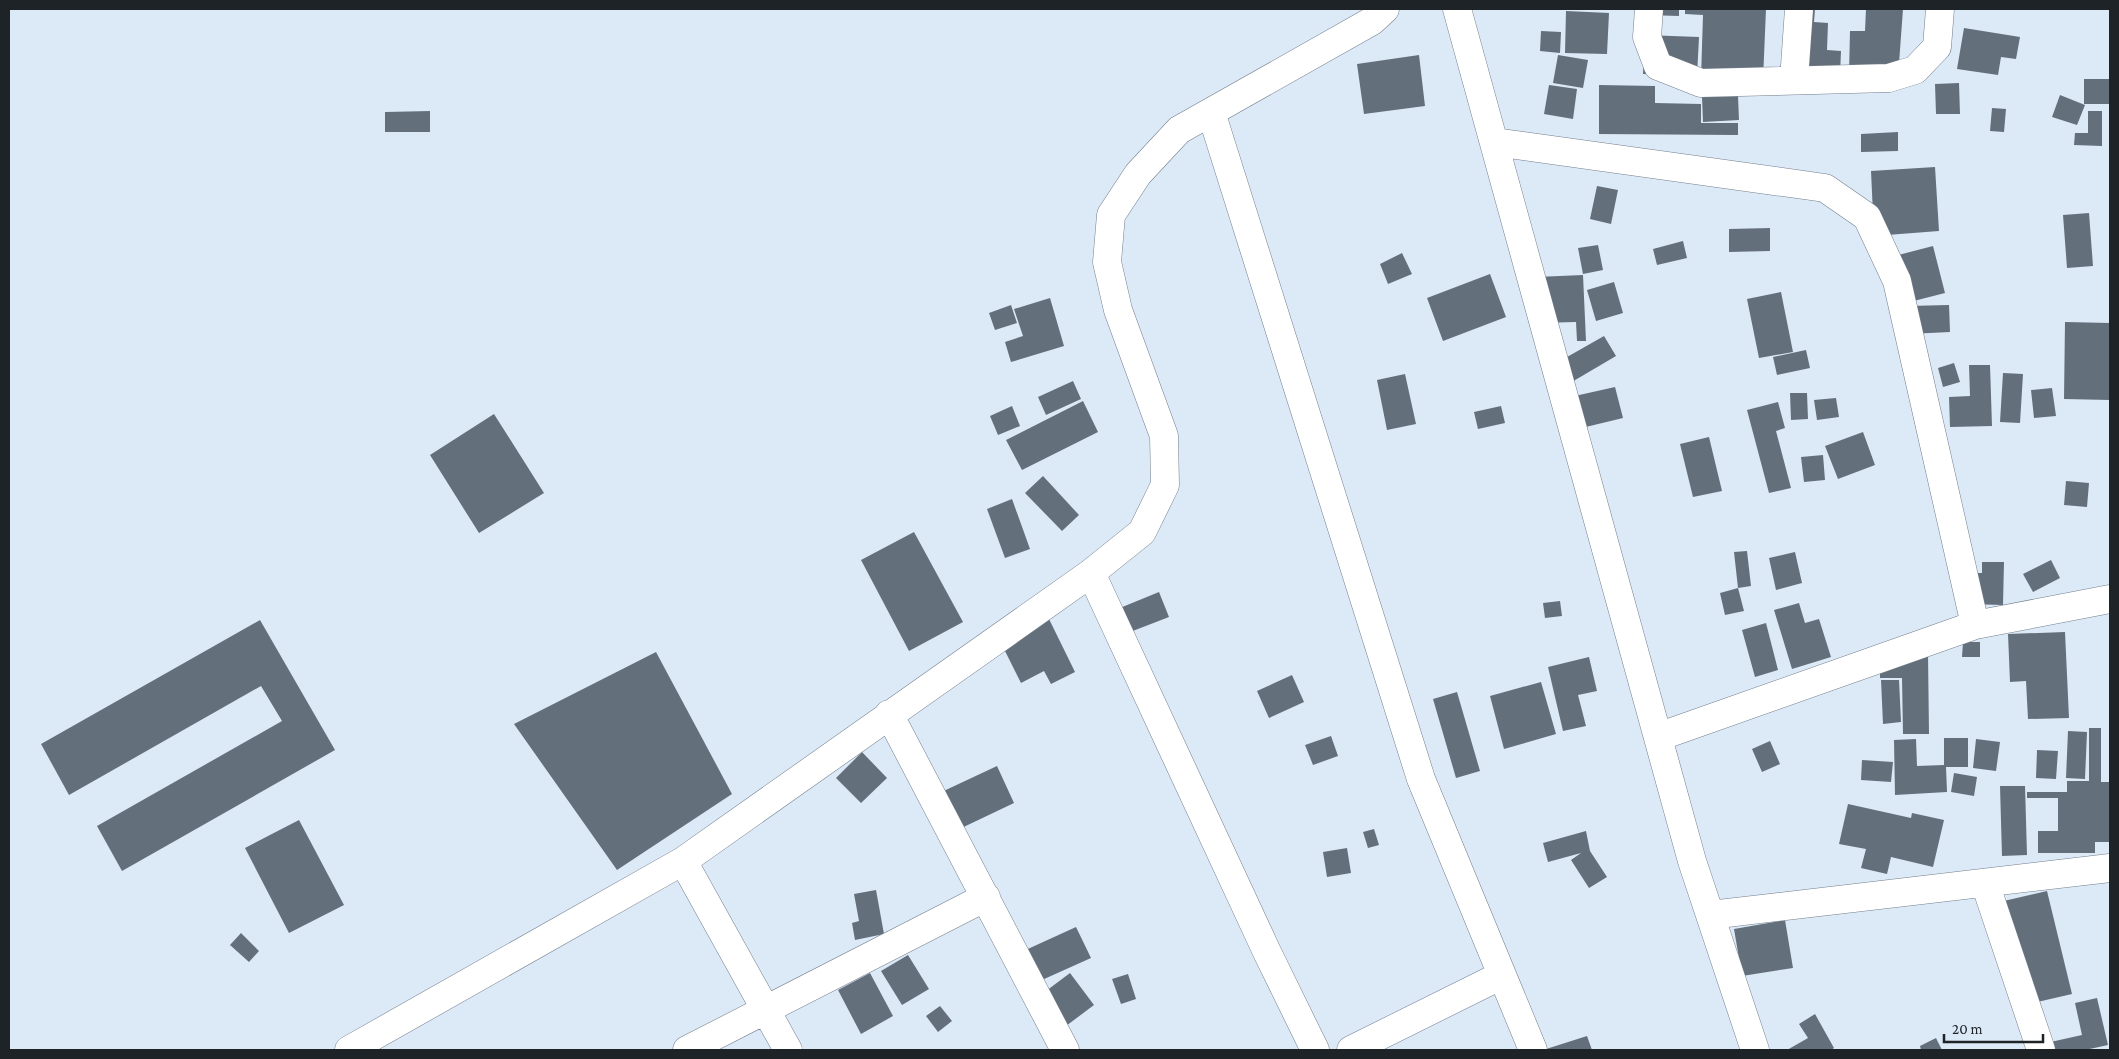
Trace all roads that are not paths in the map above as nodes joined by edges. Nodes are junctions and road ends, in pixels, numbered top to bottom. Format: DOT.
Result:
graph roads {
  1 [pos="1385,9"];
  2 [pos="1457,9"];
  3 [pos="1649,9"];
  4 [pos="1799,9"];
  5 [pos="1940,9"];
  6 [pos="1794,80"];
  7 [pos="1211,112"];
  8 [pos="1494,142"];
  9 [pos="1090,573"];
  10 [pos="2110,599"];
  11 [pos="1975,625"];
  12 [pos="889,714"];
  13 [pos="1658,737"];
  14 [pos="683,861"];
  15 [pos="2110,868"];
  16 [pos="1985,883"];
  17 [pos="986,897"];
  18 [pos="1710,916"];
  19 [pos="1502,974"];
  20 [pos="766,1011"];
  21 [pos="350,1050"];
  22 [pos="687,1050"];
  23 [pos="788,1050"];
  24 [pos="1065,1050"];
  25 [pos="1315,1050"];
  26 [pos="1351,1050"];
  27 [pos="1533,1050"];
  28 [pos="1755,1050"];
  29 [pos="2041,1050"];
  1 -- 7 [label="street"];
  2 -- 8 [label="street"];
  3 -- 6 [label="street"];
  4 -- 6 [label="street"];
  5 -- 6 [label="street"];
  7 -- 9 [label="street"];
  7 -- 19 [label="street"];
  8 -- 11 [label="street"];
  8 -- 13 [label="street"];
  9 -- 12 [label="street"];
  9 -- 25 [label="street"];
  10 -- 11 [label="street"];
  11 -- 13 [label="street"];
  12 -- 14 [label="street"];
  12 -- 17 [label="street"];
  13 -- 18 [label="street"];
  14 -- 20 [label="street"];
  14 -- 21 [label="street"];
  15 -- 16 [label="street"];
  16 -- 18 [label="street"];
  16 -- 29 [label="street"];
  17 -- 20 [label="street"];
  17 -- 24 [label="street"];
  18 -- 28 [label="street"];
  19 -- 26 [label="street"];
  19 -- 27 [label="street"];
  20 -- 22 [label="street"];
  20 -- 23 [label="street"];
}
